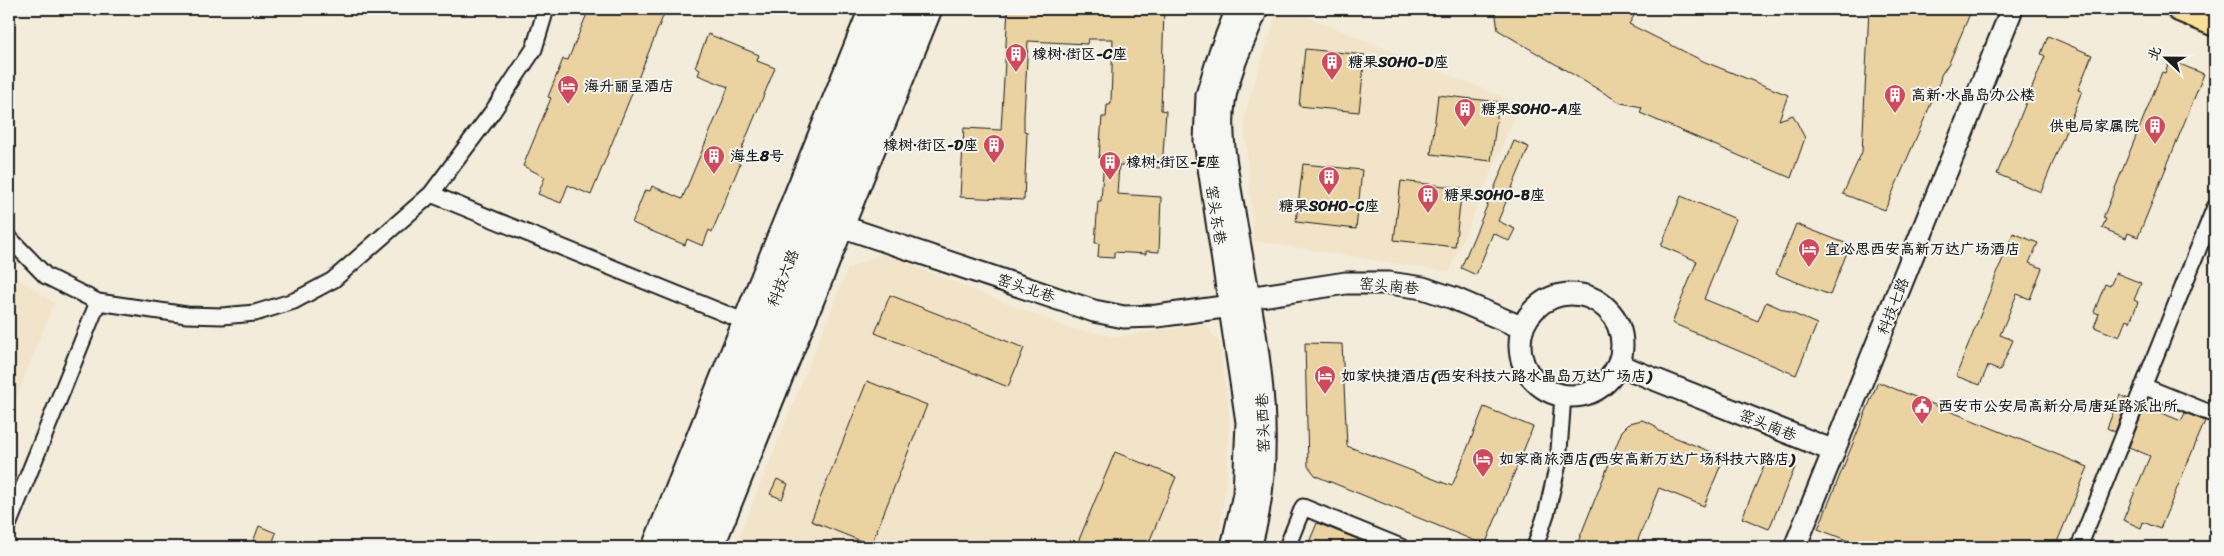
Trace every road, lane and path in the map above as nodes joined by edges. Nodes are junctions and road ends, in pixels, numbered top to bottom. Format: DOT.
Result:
graph roads {
  1 [pos="546,9"];
  2 [pos="870,9"];
  3 [pos="892,9"];
  4 [pos="910,9"];
  5 [pos="931,9"];
  6 [pos="1237,9"];
  7 [pos="1256,9"];
  8 [pos="2012,9"];
  9 [pos="2179,9"];
  10 [pos="2215,24"];
  11 [pos="431,194"];
  12 [pos="2215,207"];
  13 [pos="825,221"];
  14 [pos="9,238"];
  15 [pos="98,302"];
  16 [pos="1240,302"];
  17 [pos="1523,328"];
  18 [pos="761,329"];
  19 [pos="1619,365"];
  20 [pos="2143,386"];
  21 [pos="1562,396"];
  22 [pos="2215,415"];
  23 [pos="1834,451"];
  24 [pos="9,522"];
  25 [pos="654,547"];
  26 [pos="674,547"];
  27 [pos="692,547"];
  28 [pos="713,547"];
  29 [pos="1232,547"];
  30 [pos="1250,547"];
  31 [pos="1287,547"];
  32 [pos="1401,547"];
  33 [pos="1535,547"];
  34 [pos="1795,547"];
  35 [pos="2079,547"];
  1 -- 11 [label="street"];
  2 -- 18 [label="street"];
  3 -- 13 [label="street, 科技六路"];
  4 -- 13 [label="street, 科技六路"];
  5 -- 13 [label="street"];
  6 -- 16 [label="street, 窑头东巷"];
  7 -- 16 [label="street, 窑头东巷"];
  8 -- 23 [label="street, 科技七路"];
  9 -- 10 [label="main road"];
  11 -- 15 [label="street"];
  11 -- 18 [label="street"];
  12 -- 20 [label="street"];
  13 -- 16 [label="street, 窑头北巷"];
  13 -- 18 [label="street, 科技六路"];
  13 -- 28 [label="street"];
  14 -- 15 [label="street"];
  15 -- 24 [label="street"];
  16 -- 17 [label="street, 窑头南巷"];
  16 -- 29 [label="street, 窑头西巷"];
  16 -- 30 [label="street, 窑头西巷"];
  17 -- 19 [label="street"];
  17 -- 21 [label="street"];
  18 -- 25 [label="street"];
  18 -- 26 [label="street, 科技六路"];
  18 -- 27 [label="street, 科技六路"];
  19 -- 21 [label="street"];
  19 -- 23 [label="street, 窑头南巷"];
  20 -- 22 [label="street"];
  20 -- 35 [label="street"];
  21 -- 33 [label="street"];
  23 -- 34 [label="street, 科技七路"];
  31 -- 32 [label="street"];
}
